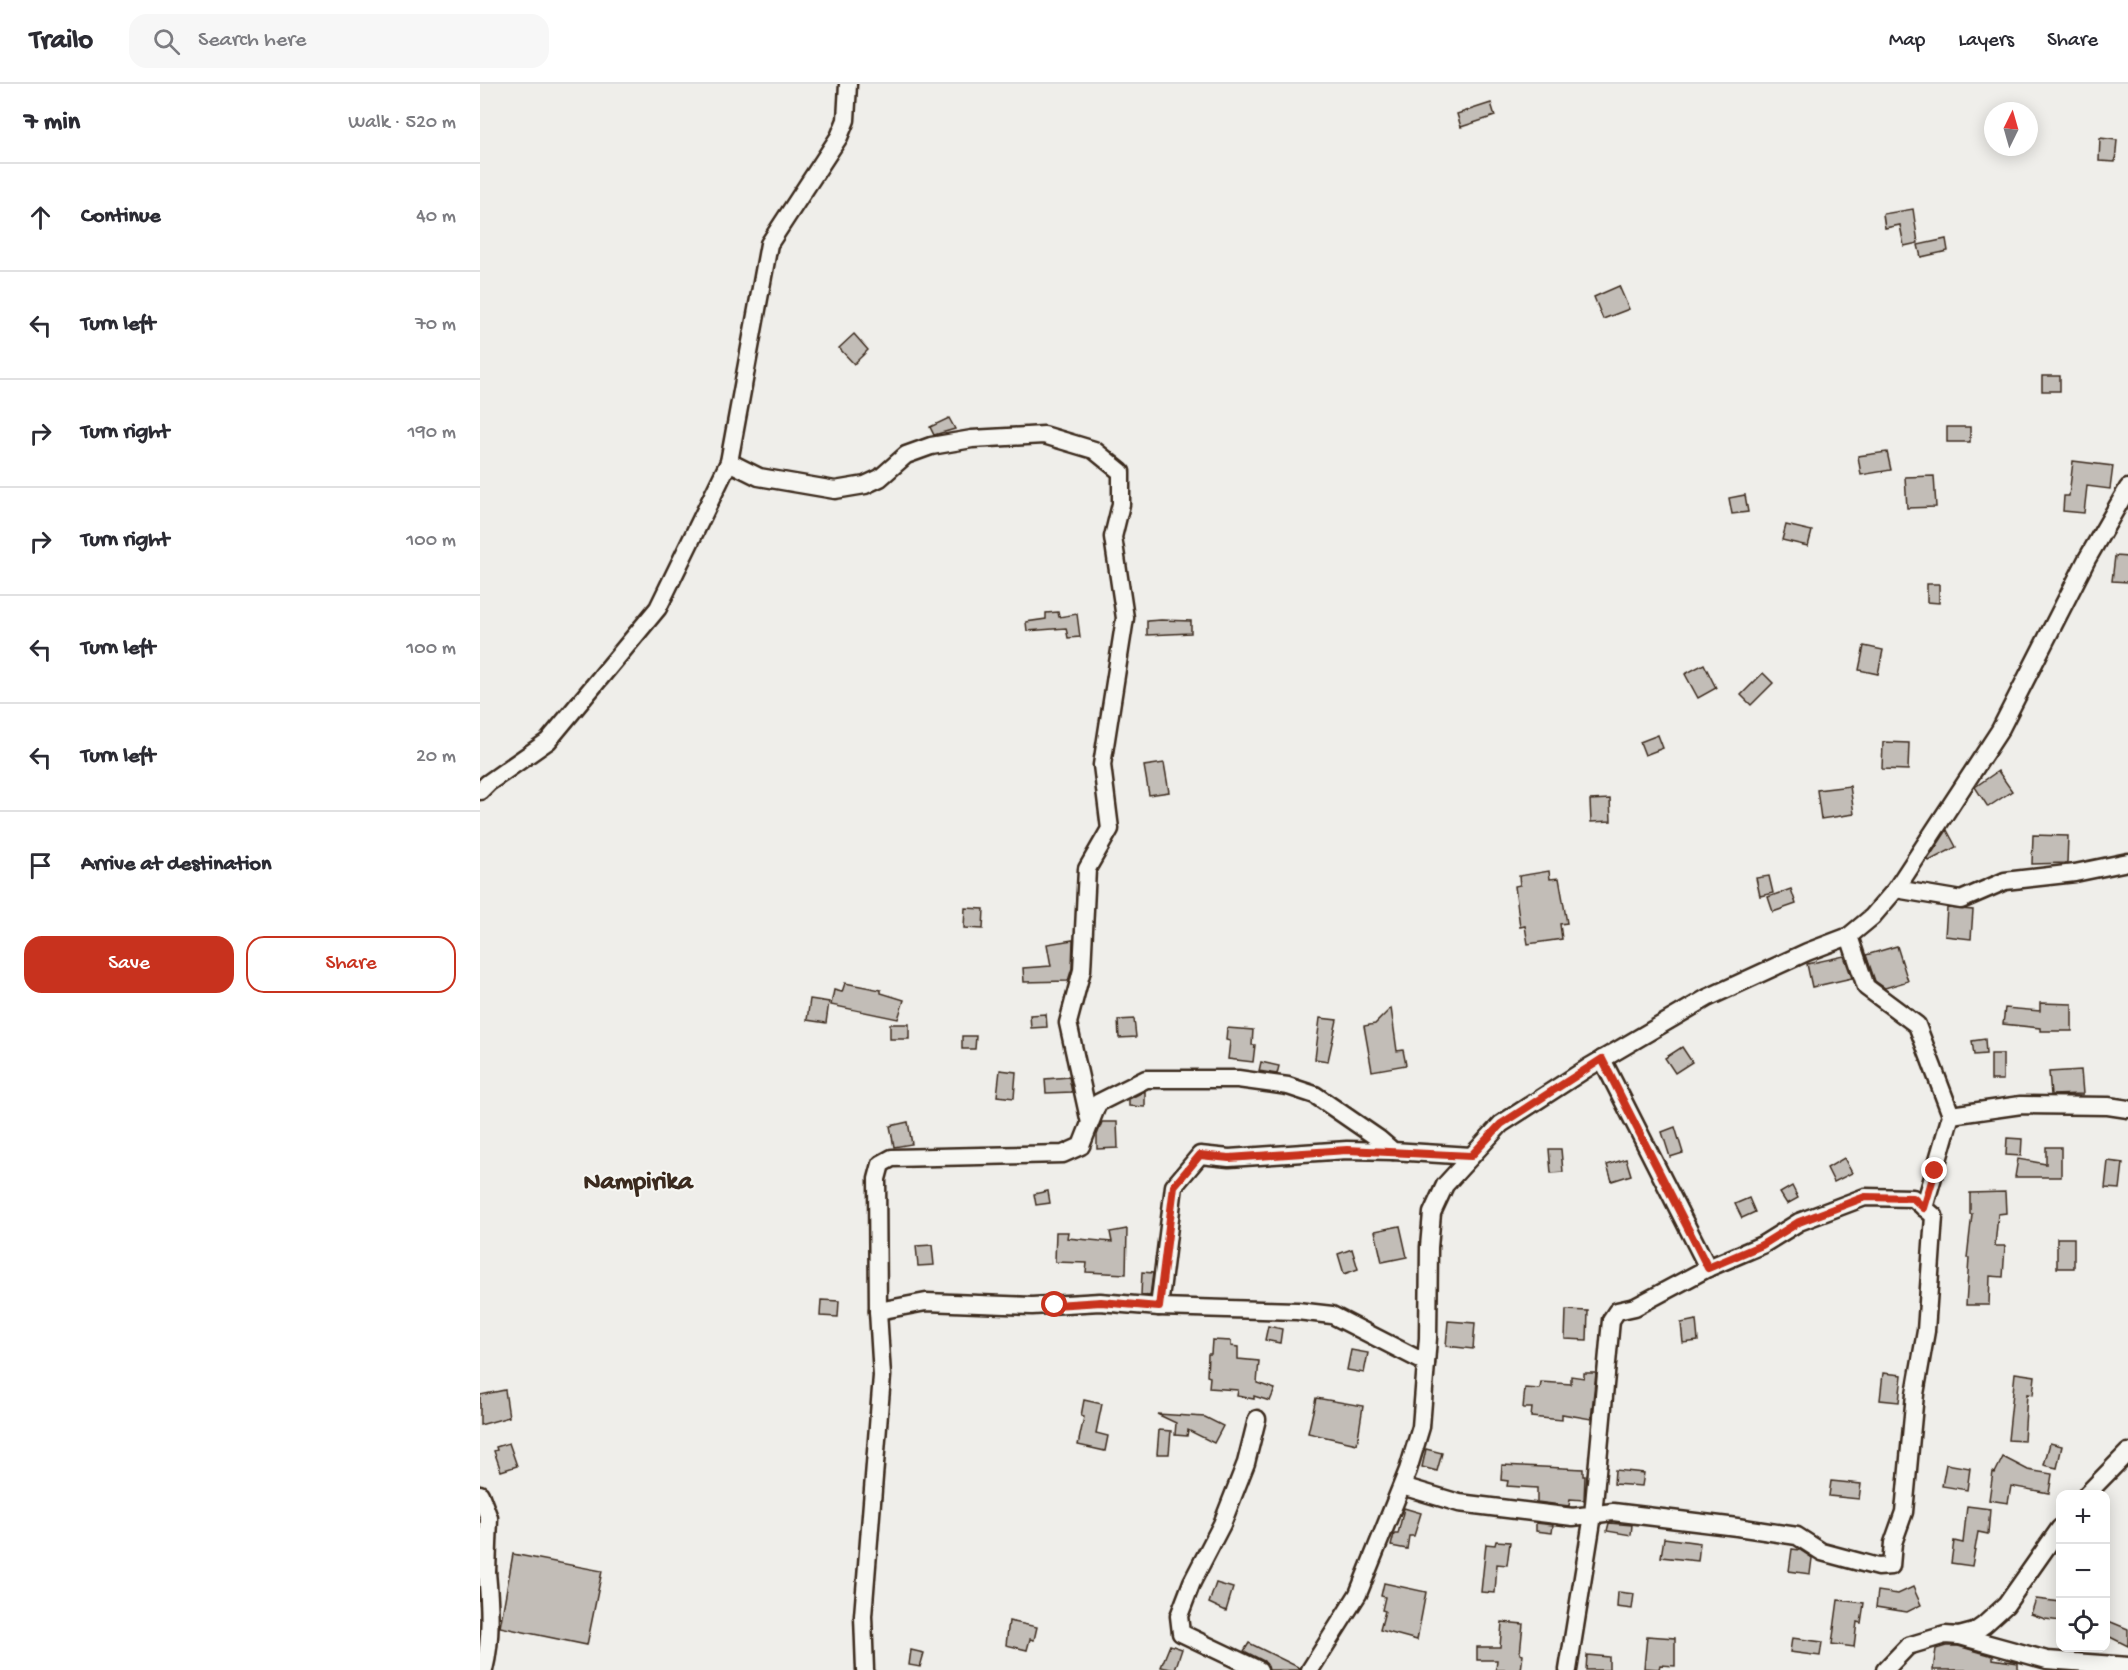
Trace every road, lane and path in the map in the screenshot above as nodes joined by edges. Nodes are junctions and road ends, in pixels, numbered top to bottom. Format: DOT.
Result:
graph roads {
  1 [pos="848,84"];
  2 [pos="729,462"];
  3 [pos="2128,488"];
  4 [pos="480,791"];
  5 [pos="2128,862"];
  6 [pos="1896,889"];
  7 [pos="1849,936"];
  8 [pos="1602,1059"];
  9 [pos="2128,1109"];
  10 [pos="1951,1115"];
  11 [pos="1090,1124"];
  12 [pos="1393,1151"];
  13 [pos="1471,1156"];
  14 [pos="1924,1208"];
  15 [pos="1708,1268"];
  16 [pos="1159,1307"];
  17 [pos="878,1311"];
  18 [pos="1426,1363"];
  19 [pos="1257,1419"];
  20 [pos="2128,1452"];
  21 [pos="1402,1486"];
  22 [pos="2091,1490"];
  23 [pos="480,1494"];
  24 [pos="1593,1515"];
  25 [pos="2056,1535"];
  26 [pos="483,1571"];
  27 [pos="1959,1636"];
  28 [pos="2128,1666"];
  29 [pos="484,1670"];
  30 [pos="865,1670"];
  31 [pos="1259,1670"];
  32 [pos="1310,1670"];
  33 [pos="1568,1670"];
  34 [pos="1885,1670"];
  1 -- 2 [label="street"];
  2 -- 4 [label="street"];
  2 -- 11 [label="street"];
  3 -- 6 [label="street"];
  5 -- 6 [label="street"];
  6 -- 7 [label="street"];
  7 -- 8 [label="street"];
  7 -- 10 [label="street"];
  8 -- 13 [label="street"];
  8 -- 15 [label="street"];
  9 -- 10 [label="street"];
  10 -- 14 [label="street"];
  11 -- 12 [label="street"];
  11 -- 17 [label="street"];
  12 -- 13 [label="street"];
  12 -- 16 [label="street"];
  13 -- 18 [label="street"];
  14 -- 15 [label="street"];
  14 -- 24 [label="street"];
  15 -- 24 [label="street"];
  16 -- 17 [label="street"];
  16 -- 18 [label="street"];
  17 -- 30 [label="street"];
  18 -- 21 [label="street"];
  19 -- 31 [label="street"];
  20 -- 22 [label="street"];
  21 -- 24 [label="street"];
  21 -- 32 [label="street"];
  23 -- 26 [label="street"];
  24 -- 33 [label="street"];
  25 -- 27 [label="street"];
  26 -- 29 [label="street"];
  27 -- 28 [label="street"];
  27 -- 34 [label="street"];
}
